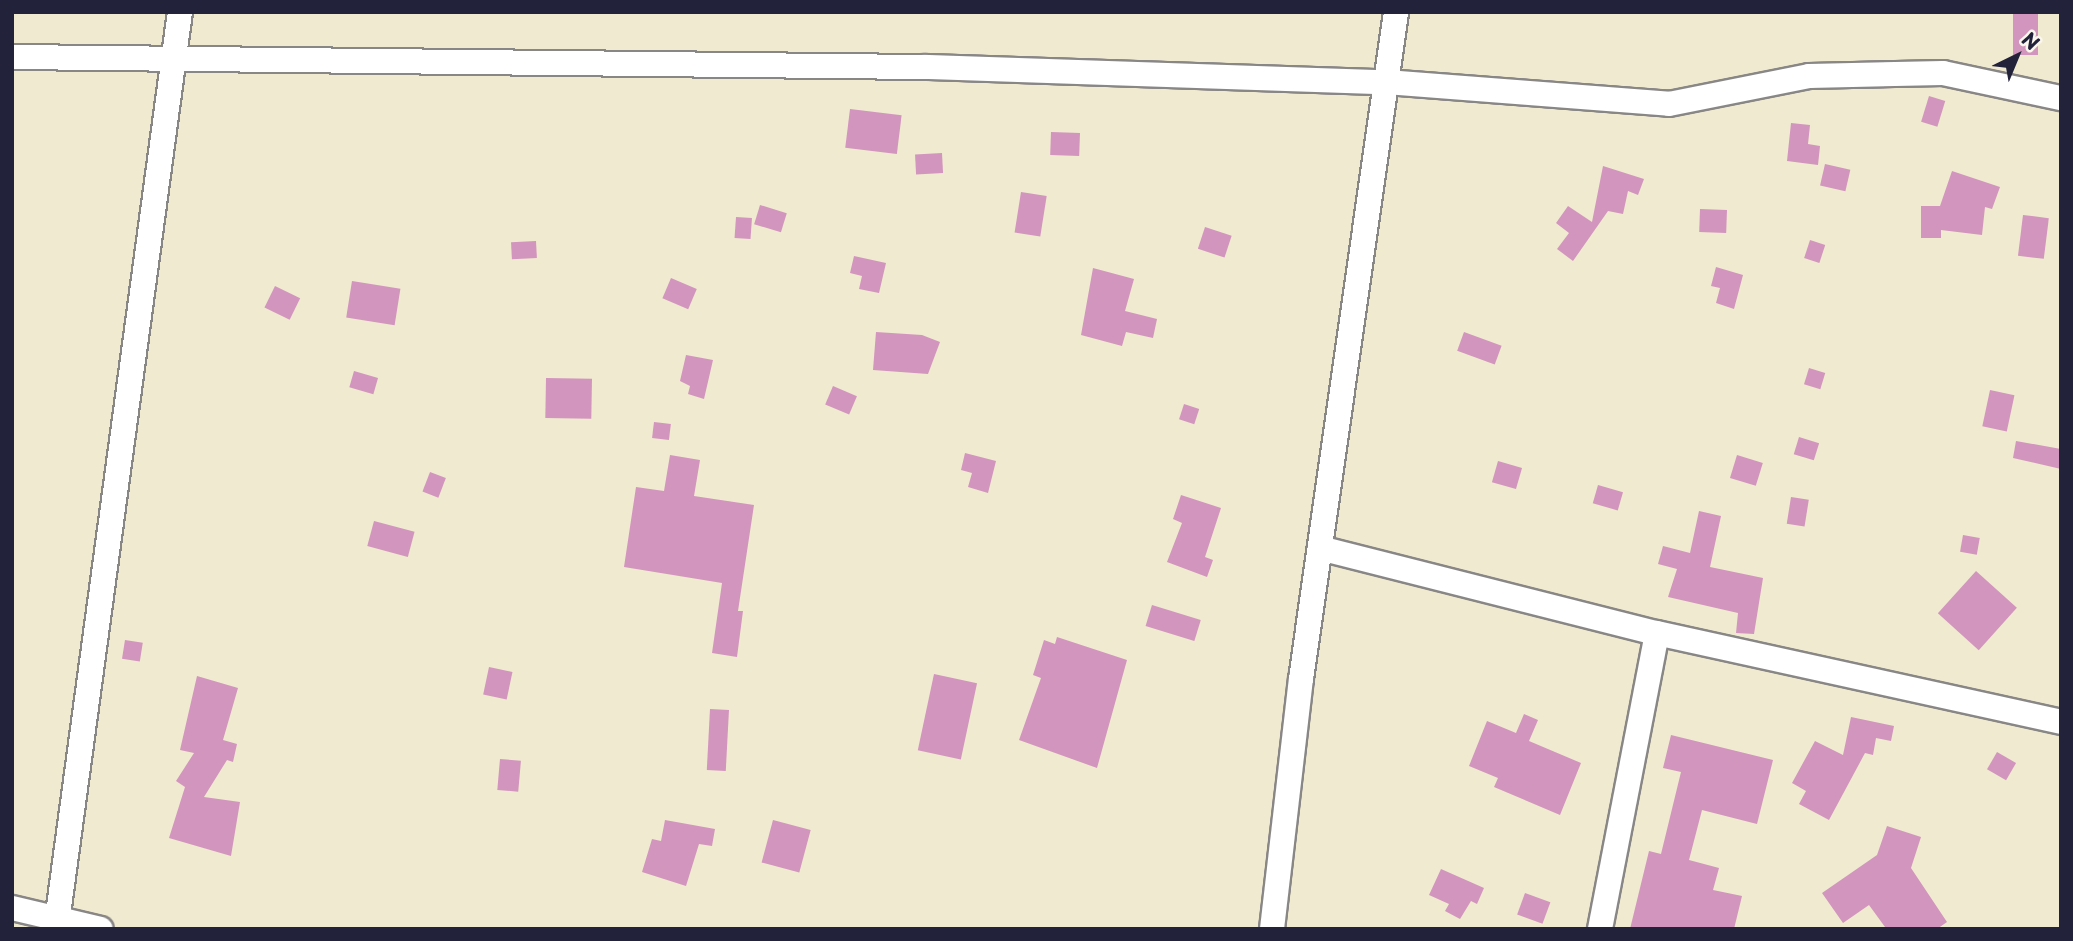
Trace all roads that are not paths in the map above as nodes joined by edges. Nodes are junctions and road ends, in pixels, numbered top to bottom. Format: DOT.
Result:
graph roads {
  1 [pos="180,12"];
  2 [pos="1396,12"];
  3 [pos="12,57"];
  4 [pos="174,57"];
  5 [pos="1386,82"];
  6 [pos="2061,98"];
  7 [pos="1320,548"];
  8 [pos="1657,633"];
  9 [pos="2061,722"];
  10 [pos="12,908"];
  11 [pos="57,924"];
  12 [pos="101,929"];
  13 [pos="1272,929"];
  14 [pos="1600,929"];
  1 -- 4 [label="street"];
  2 -- 5 [label="street"];
  3 -- 4 [label="street"];
  4 -- 5 [label="street"];
  4 -- 11 [label="street"];
  5 -- 6 [label="street"];
  5 -- 7 [label="street"];
  7 -- 8 [label="street"];
  7 -- 13 [label="street"];
  8 -- 9 [label="street"];
  8 -- 14 [label="street"];
  10 -- 11 [label="street"];
  11 -- 12 [label="street"];
}
